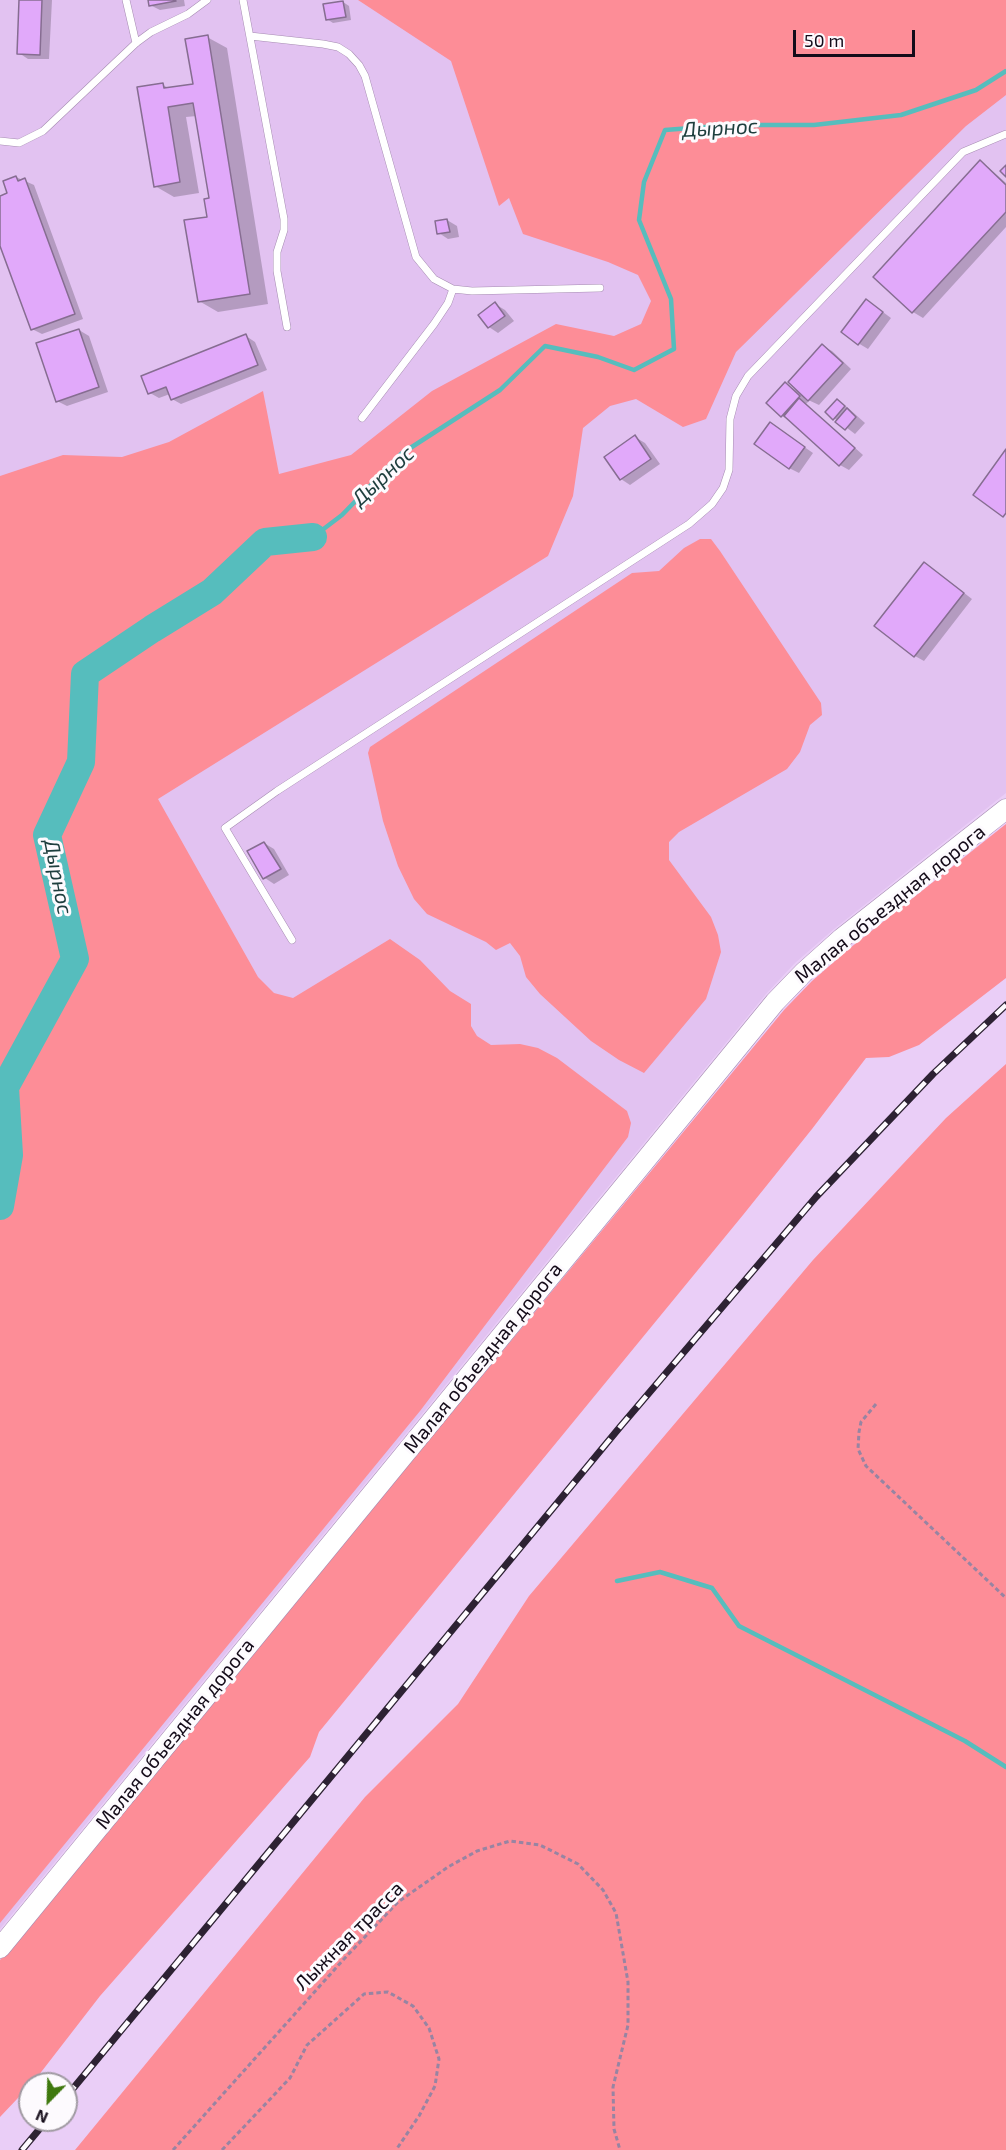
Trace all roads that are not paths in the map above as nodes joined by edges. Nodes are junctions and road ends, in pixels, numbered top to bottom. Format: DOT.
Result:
graph roads {
  1 [pos="126,0"];
  2 [pos="207,0"];
  3 [pos="243,0"];
  4 [pos="250,36"];
  5 [pos="136,43"];
  6 [pos="1006,134"];
  7 [pos="0,141"];
  8 [pos="600,288"];
  9 [pos="453,289"];
  10 [pos="287,327"];
  11 [pos="362,418"];
  12 [pos="1006,809"];
  13 [pos="292,940"];
  14 [pos="0,1948"];
  1 -- 5 [label="lane"];
  2 -- 5 [label="lane"];
  3 -- 4 [label="lane"];
  4 -- 9 [label="lane"];
  4 -- 10 [label="lane"];
  5 -- 7 [label="lane"];
  6 -- 13 [label="lane"];
  8 -- 9 [label="lane"];
  9 -- 11 [label="lane"];
  12 -- 14 [label="street, Малая объездная дорога"];
}
